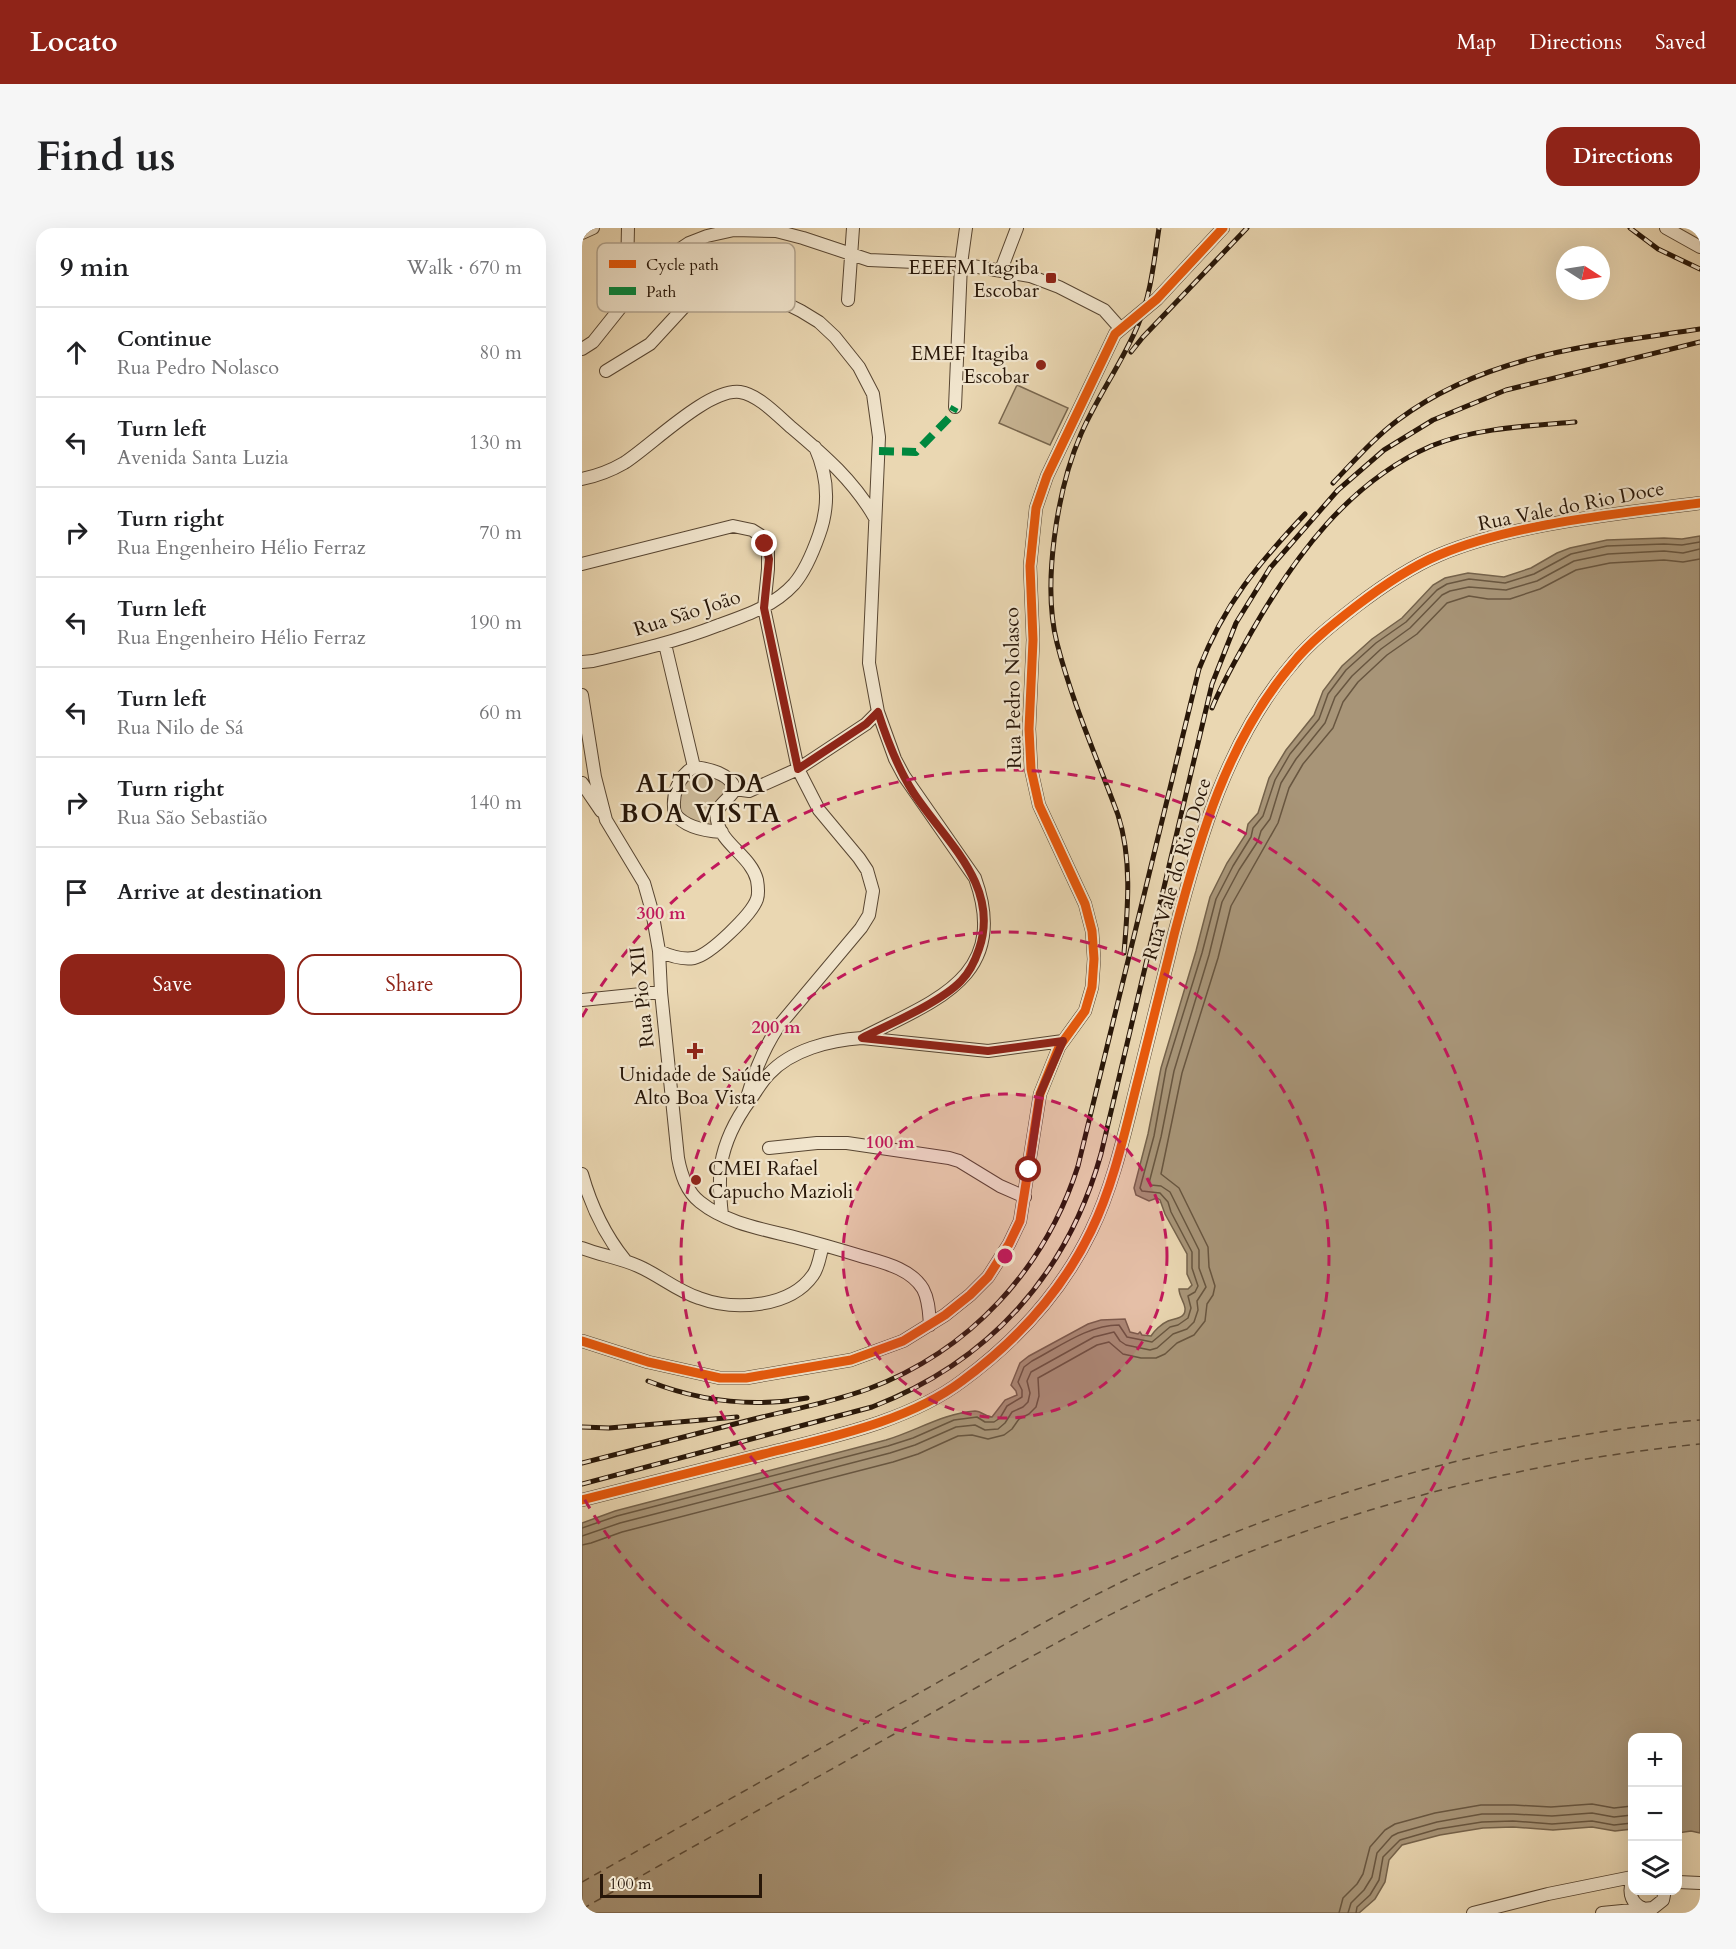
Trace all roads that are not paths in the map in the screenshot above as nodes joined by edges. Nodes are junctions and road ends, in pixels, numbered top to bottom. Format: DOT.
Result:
graph roads {
  1 [pos="593,228"];
  2 [pos="628,228"];
  3 [pos="853,228"];
  4 [pos="966,228"];
  5 [pos="1017,228"];
  6 [pos="1223,228"];
  7 [pos="1666,228"];
  8 [pos="582,233"];
  9 [pos="629,243"];
  10 [pos="689,243"];
  11 [pos="1700,247"];
  12 [pos="851,255"];
  13 [pos="961,264"];
  14 [pos="1001,270"];
  15 [pos="848,300"];
  16 [pos="795,308"];
  17 [pos="617,312"];
  18 [pos="618,312"];
  19 [pos="678,312"];
  20 [pos="613,319"];
  21 [pos="1120,328"];
  22 [pos="582,349"];
  23 [pos="606,371"];
  24 [pos="955,407"];
  25 [pos="814,447"];
  26 [pos="582,479"];
  27 [pos="1700,503"];
  28 [pos="876,519"];
  29 [pos="582,564"];
  30 [pos="764,608"];
  31 [pos="664,644"];
  32 [pos="582,662"];
  33 [pos="582,695"];
  34 [pos="878,712"];
  35 [pos="694,767"];
  36 [pos="798,769"];
  37 [pos="582,783"];
  38 [pos="735,789"];
  39 [pos="606,820"];
  40 [pos="722,832"];
  41 [pos="659,951"];
  42 [pos="661,992"];
  43 [pos="582,1000"];
  44 [pos="862,1038"];
  45 [pos="1063,1041"];
  46 [pos="744,1108"];
  47 [pos="769,1148"];
  48 [pos="582,1174"];
  49 [pos="1024,1197"];
  50 [pos="722,1215"];
  51 [pos="823,1245"];
  52 [pos="582,1248"];
  53 [pos="625,1260"];
  54 [pos="930,1325"];
  55 [pos="582,1341"];
  56 [pos="582,1500"];
  57 [pos="1628,1878"];
  58 [pos="1682,1882"];
  59 [pos="1700,1883"];
  60 [pos="1631,1895"];
  61 [pos="1664,1895"];
  62 [pos="1650,1910"];
  63 [pos="1473,1913"];
  64 [pos="1602,1913"];
  1 -- 8 [label="street"];
  2 -- 9 [label="street"];
  3 -- 12 [label="street"];
  4 -- 13 [label="street"];
  5 -- 14 [label="street"];
  6 -- 21 [label="street, Rua Pedro Nolasco"];
  7 -- 11 [label="street"];
  10 -- 12 [label="street"];
  12 -- 13 [label="street"];
  12 -- 15 [label="street"];
  13 -- 14 [label="street"];
  13 -- 24 [label="street"];
  14 -- 21 [label="street"];
  16 -- 28 [label="street"];
  17 -- 20 [label="street"];
  18 -- 20 [label="street"];
  19 -- 23 [label="street"];
  20 -- 22 [label="street"];
  21 -- 45 [label="street, Rua Pedro Nolasco"];
  25 -- 26 [label="street"];
  25 -- 28 [label="street"];
  25 -- 30 [label="street, Rua São João"];
  27 -- 56 [label="street, Rua Vale do Rio Doce"];
  28 -- 34 [label="street"];
  29 -- 30 [label="street"];
  30 -- 31 [label="street, Rua São João"];
  30 -- 36 [label="street"];
  31 -- 32 [label="street, Rua São João"];
  31 -- 35 [label="street"];
  33 -- 39 [label="street, Rua Pio XII"];
  34 -- 36 [label="street"];
  34 -- 44 [label="street"];
  35 -- 38 [label="street"];
  35 -- 40 [label="street"];
  36 -- 38 [label="street"];
  36 -- 46 [label="street"];
  37 -- 39 [label="street"];
  38 -- 40 [label="street"];
  39 -- 41 [label="street, Rua Pio XII"];
  40 -- 41 [label="street"];
  41 -- 42 [label="street, Rua Pio XII"];
  42 -- 43 [label="street"];
  42 -- 50 [label="street, Rua Pio XII"];
  44 -- 45 [label="street"];
  44 -- 46 [label="street"];
  45 -- 49 [label="street, Rua Pedro Nolasco"];
  46 -- 50 [label="street"];
  47 -- 49 [label="street"];
  48 -- 53 [label="street"];
  49 -- 54 [label="street, Rua Pedro Nolasco"];
  50 -- 51 [label="street, Rua Pio XII"];
  51 -- 53 [label="street"];
  51 -- 54 [label="street, Rua Pio XII"];
  52 -- 53 [label="street"];
  54 -- 55 [label="street, Rua Pedro Nolasco"];
  57 -- 63 [label="street"];
  58 -- 59 [label="street"];
  60 -- 62 [label="street"];
  61 -- 62 [label="street"];
  62 -- 64 [label="street"];
}
